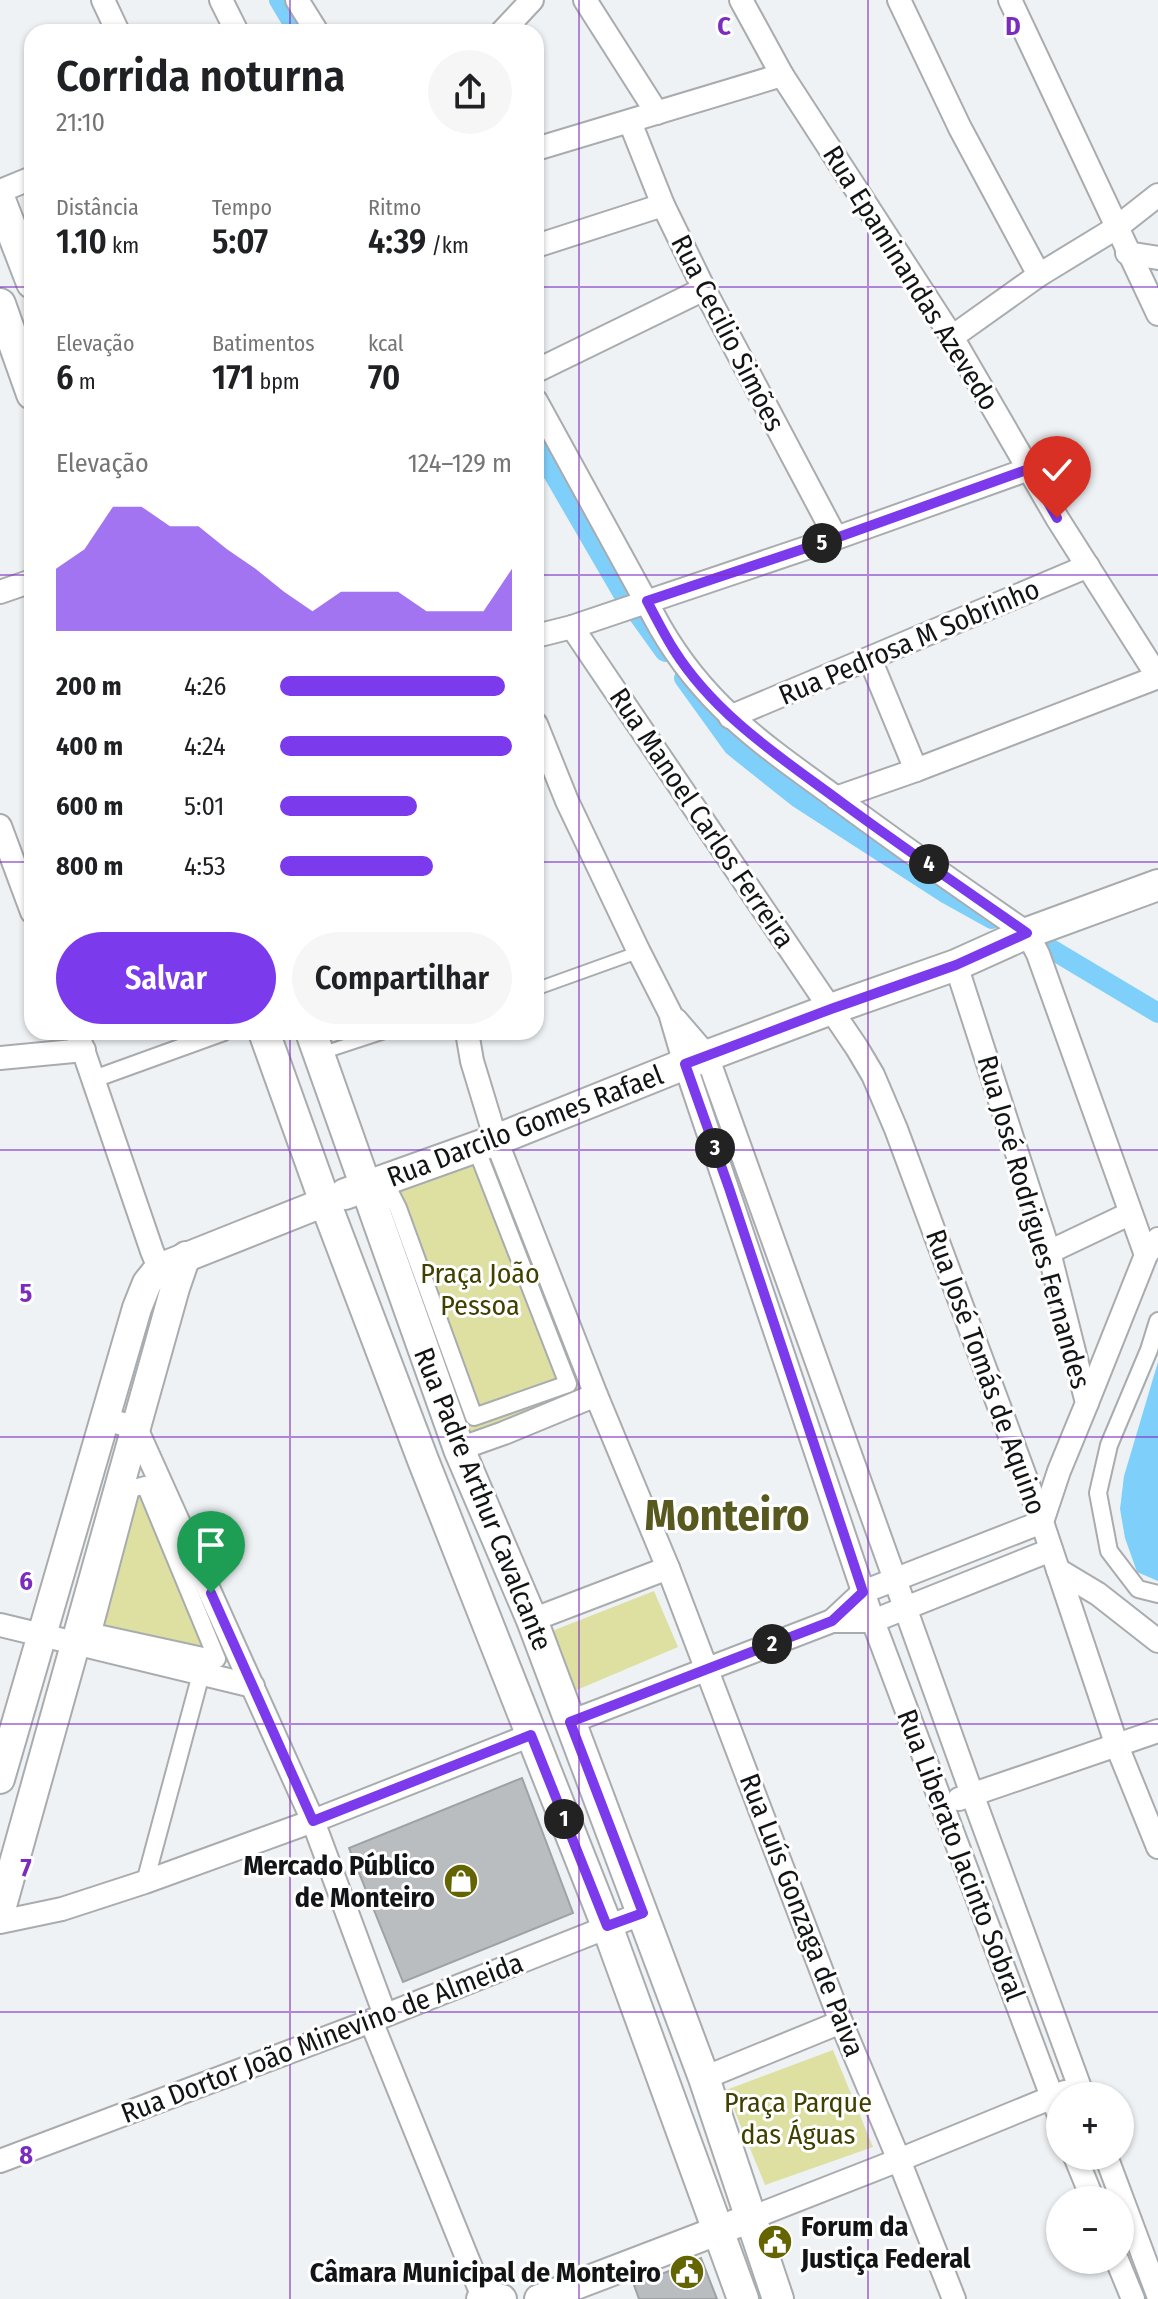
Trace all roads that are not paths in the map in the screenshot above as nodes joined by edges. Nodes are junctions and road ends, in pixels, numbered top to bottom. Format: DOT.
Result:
graph roads {
  1 [pos="103,0"];
  2 [pos="221,0"];
  3 [pos="297,0"];
  4 [pos="532,0"];
  5 [pos="585,0"];
  6 [pos="741,0"];
  7 [pos="899,0"];
  8 [pos="1010,0"];
  9 [pos="114,24"];
  10 [pos="233,24"];
  11 [pos="312,24"];
  12 [pos="510,24"];
  13 [pos="782,75"];
  14 [pos="657,113"];
  15 [pos="630,122"];
  16 [pos="544,147"];
  17 [pos="24,181"];
  18 [pos="0,191"];
  19 [pos="1158,195"];
  20 [pos="0,200"];
  21 [pos="663,205"];
  22 [pos="1116,228"];
  23 [pos="544,243"];
  24 [pos="1127,253"];
  25 [pos="1158,258"];
  26 [pos="24,262"];
  27 [pos="1039,275"];
  28 [pos="704,289"];
  29 [pos="1158,314"];
  30 [pos="14,320"];
  31 [pos="952,337"];
  32 [pos="24,361"];
  33 [pos="544,367"];
  34 [pos="544,415"];
  35 [pos="1029,469"];
  36 [pos="836,538"];
  37 [pos="1088,566"];
  38 [pos="24,584"];
  39 [pos="0,592"];
  40 [pos="647,601"];
  41 [pos="572,627"];
  42 [pos="544,634"];
  43 [pos="870,659"];
  44 [pos="1158,677"];
  45 [pos="730,717"];
  46 [pos="544,744"];
  47 [pos="916,770"];
  48 [pos="836,798"];
  49 [pos="0,826"];
  50 [pos="1158,885"];
  51 [pos="24,890"];
  52 [pos="1027,933"];
  53 [pos="639,952"];
  54 [pos="956,965"];
  55 [pos="544,986"];
  56 [pos="831,1009"];
  57 [pos="202,1040"];
  58 [pos="267,1040"];
  59 [pos="468,1040"];
  60 [pos="80,1041"];
  61 [pos="315,1043"];
  62 [pos="0,1058"];
  63 [pos="696,1060"];
  64 [pos="94,1079"];
  65 [pos="487,1147"];
  66 [pos="365,1187"];
  67 [pos="325,1202"];
  68 [pos="1129,1214"];
  69 [pos="1152,1247"];
  70 [pos="1049,1252"];
  71 [pos="167,1278"];
  72 [pos="1158,1321"];
  73 [pos="596,1395"];
  74 [pos="1087,1403"];
  75 [pos="106,1419"];
  76 [pos="136,1428"];
  77 [pos="846,1444"];
  78 [pos="459,1449"];
  79 [pos="818,1455"];
  80 [pos="145,1485"];
  81 [pos="1042,1522"];
  82 [pos="1054,1560"];
  83 [pos="668,1568"];
  84 [pos="895,1578"];
  85 [pos="863,1592"];
  86 [pos="1158,1594"];
  87 [pos="906,1609"];
  88 [pos="532,1620"];
  89 [pos="832,1621"];
  90 [pos="873,1621"];
  91 [pos="0,1625"];
  92 [pos="41,1636"];
  93 [pos="1158,1641"];
  94 [pos="75,1643"];
  95 [pos="707,1669"];
  96 [pos="201,1674"];
  97 [pos="253,1686"];
  98 [pos="570,1722"];
  99 [pos="1158,1731"];
  100 [pos="531,1735"];
  101 [pos="1117,1746"];
  102 [pos="0,1779"];
  103 [pos="972,1794"];
  104 [pos="943,1806"];
  105 [pos="313,1821"];
  106 [pos="1158,1847"];
  107 [pos="145,1882"];
  108 [pos="0,1913"];
  109 [pos="643,1913"];
  110 [pos="0,1922"];
  111 [pos="607,1926"];
  112 [pos="378,2018"];
  113 [pos="841,2022"];
  114 [pos="704,2078"];
  115 [pos="1046,2082"];
  116 [pos="1079,2082"];
  117 [pos="1046,2111"];
  118 [pos="899,2160"];
  119 [pos="0,2161"];
  120 [pos="1111,2170"];
  121 [pos="751,2218"];
  122 [pos="718,2229"];
  123 [pos="1123,2274"];
  124 [pos="1158,2295"];
  125 [pos="489,2298"];
  126 [pos="539,2299"];
  127 [pos="743,2299"];
  128 [pos="778,2299"];
  129 [pos="954,2299"];
  130 [pos="1133,2299"];
  1 -- 9 [label="street"];
  2 -- 10 [label="street"];
  3 -- 11 [label="street"];
  4 -- 12 [label="street"];
  5 -- 14 [label="street"];
  6 -- 13 [label="street, Rua Epaminandas Azevedo"];
  7 -- 27 [label="street"];
  8 -- 22 [label="street"];
  13 -- 14 [label="street"];
  13 -- 31 [label="street, Rua Epaminandas Azevedo"];
  14 -- 15 [label="street"];
  15 -- 16 [label="street"];
  15 -- 21 [label="street, Rua Cecilio Simões"];
  17 -- 18 [label="street"];
  19 -- 22 [label="street"];
  20 -- 26 [label="main road"];
  21 -- 23 [label="street"];
  21 -- 28 [label="street, Rua Cecilio Simões"];
  22 -- 24 [label="street"];
  22 -- 27 [label="street"];
  24 -- 25 [label="street"];
  24 -- 29 [label="street"];
  27 -- 31 [label="street"];
  28 -- 33 [label="street"];
  28 -- 36 [label="street, Rua Cecilio Simões"];
  30 -- 32 [label="main road"];
  31 -- 35 [label="street, Rua Epaminandas Azevedo"];
  34 -- 40 [label="street"];
  35 -- 36 [label="street"];
  35 -- 37 [label="street, Rua Epaminandas Azevedo"];
  36 -- 40 [label="street"];
  37 -- 43 [label="street, Rua Pedrosa M Sobrinho"];
  37 -- 44 [label="street, Rua Epaminandas Azevedo"];
  38 -- 39 [label="street"];
  40 -- 41 [label="street"];
  40 -- 45 [label="street"];
  41 -- 42 [label="street"];
  41 -- 56 [label="street, Rua Manoel Carlos Ferreira"];
  43 -- 45 [label="street, Rua Pedrosa M Sobrinho"];
  43 -- 47 [label="street"];
  44 -- 47 [label="street"];
  45 -- 48 [label="street"];
  46 -- 53 [label="street"];
  47 -- 48 [label="street"];
  48 -- 52 [label="street"];
  49 -- 51 [label="street"];
  50 -- 52 [label="main road, Rua Darcilo Gomes Rafael"];
  52 -- 54 [label="main road, Rua Darcilo Gomes Rafael"];
  52 -- 68 [label="street"];
  53 -- 55 [label="lane"];
  53 -- 63 [label="street"];
  54 -- 56 [label="main road, Rua Darcilo Gomes Rafael"];
  54 -- 70 [label="street, Rua José Rodrigues Fernandes"];
  56 -- 63 [label="main road, Rua Darcilo Gomes Rafael"];
  56 -- 81 [label="street, Rua José Tomás de Aquino"];
  57 -- 64 [label="street"];
  58 -- 67 [label="main road, Rua Padre Arthur Cavalcante"];
  59 -- 65 [label="street, Rua Luís Gonzaga de Paiva"];
  60 -- 62 [label="street"];
  60 -- 64 [label="street"];
  61 -- 66 [label="main road, Rua Padre Arthur Cavalcante"];
  63 -- 65 [label="main road, Rua Darcilo Gomes Rafael"];
  63 -- 77 [label="street"];
  63 -- 79 [label="street, Rua Liberato Jacinto Sobral"];
  64 -- 71 [label="street"];
  65 -- 65 [label="street"];
  65 -- 66 [label="main road, Rua Darcilo Gomes Rafael"];
  65 -- 73 [label="street, Rua Luís Gonzaga de Paiva"];
  66 -- 67 [label="main road, Rua Darcilo Gomes Rafael"];
  66 -- 78 [label="main road, Rua Padre Arthur Cavalcante"];
  67 -- 71 [label="street"];
  67 -- 100 [label="main road, Rua Padre Arthur Cavalcante"];
  68 -- 69 [label="street"];
  68 -- 70 [label="street"];
  69 -- 74 [label="street"];
  70 -- 74 [label="street, Rua José Rodrigues Fernandes"];
  71 -- 75 [label="street"];
  71 -- 76 [label="street"];
  72 -- 86 [label="street"];
  73 -- 78 [label="street"];
  73 -- 83 [label="street, Rua Luís Gonzaga de Paiva"];
  74 -- 81 [label="street, Rua José Rodrigues Fernandes"];
  75 -- 76 [label="street"];
  75 -- 92 [label="street"];
  76 -- 94 [label="street"];
  76 -- 97 [label="street"];
  77 -- 79 [label="street"];
  77 -- 84 [label="street"];
  78 -- 88 [label="main road, Rua Padre Arthur Cavalcante"];
  79 -- 85 [label="street, Rua Liberato Jacinto Sobral"];
  80 -- 80 [label="street"];
  81 -- 82 [label="street, Rua José Tomás de Aquino"];
  81 -- 84 [label="street"];
  82 -- 87 [label="street"];
  82 -- 93 [label="street"];
  82 -- 101 [label="street, Rua José Tomás de Aquino"];
  83 -- 88 [label="street"];
  83 -- 95 [label="street, Rua Luís Gonzaga de Paiva"];
  84 -- 85 [label="street"];
  84 -- 87 [label="street"];
  85 -- 89 [label="street"];
  85 -- 90 [label="street, Rua Liberato Jacinto Sobral"];
  87 -- 90 [label="street"];
  87 -- 103 [label="street"];
  88 -- 98 [label="main road, Rua Padre Arthur Cavalcante"];
  89 -- 90 [label="street"];
  89 -- 95 [label="street"];
  90 -- 104 [label="street, Rua Liberato Jacinto Sobral"];
  91 -- 92 [label="street"];
  92 -- 94 [label="street"];
  92 -- 102 [label="street"];
  94 -- 96 [label="street"];
  94 -- 108 [label="street"];
  95 -- 98 [label="street"];
  95 -- 113 [label="street, Rua Luís Gonzaga de Paiva"];
  96 -- 97 [label="street"];
  96 -- 107 [label="street"];
  97 -- 105 [label="street"];
  98 -- 109 [label="main road, Rua Padre Arthur Cavalcante"];
  99 -- 101 [label="street"];
  100 -- 105 [label="street"];
  100 -- 111 [label="main road, Rua Padre Arthur Cavalcante"];
  101 -- 103 [label="street"];
  101 -- 106 [label="street"];
  103 -- 104 [label="street"];
  103 -- 116 [label="street"];
  104 -- 115 [label="street, Rua Liberato Jacinto Sobral"];
  105 -- 107 [label="street"];
  105 -- 112 [label="street"];
  107 -- 110 [label="street"];
  109 -- 111 [label="street, Rua Dortor João Minevino de Almeida"];
  109 -- 114 [label="main road, Rua Padre Arthur Cavalcante"];
  111 -- 112 [label="street, Rua Dortor João Minevino de Almeida"];
  111 -- 122 [label="main road, Rua Padre Arthur Cavalcante"];
  112 -- 119 [label="street, Rua Dortor João Minevino de Almeida"];
  112 -- 125 [label="street"];
  113 -- 114 [label="street"];
  113 -- 118 [label="street, Rua Luís Gonzaga de Paiva"];
  114 -- 121 [label="main road, Rua Padre Arthur Cavalcante"];
  117 -- 118 [label="street"];
  118 -- 121 [label="street"];
  118 -- 129 [label="street, Rua Luís Gonzaga de Paiva"];
  120 -- 124 [label="street"];
  121 -- 122 [label="street"];
  121 -- 128 [label="main road, Rua Padre Arthur Cavalcante"];
  122 -- 126 [label="street"];
  122 -- 127 [label="main road, Rua Padre Arthur Cavalcante"];
  123 -- 130 [label="street"];
}
